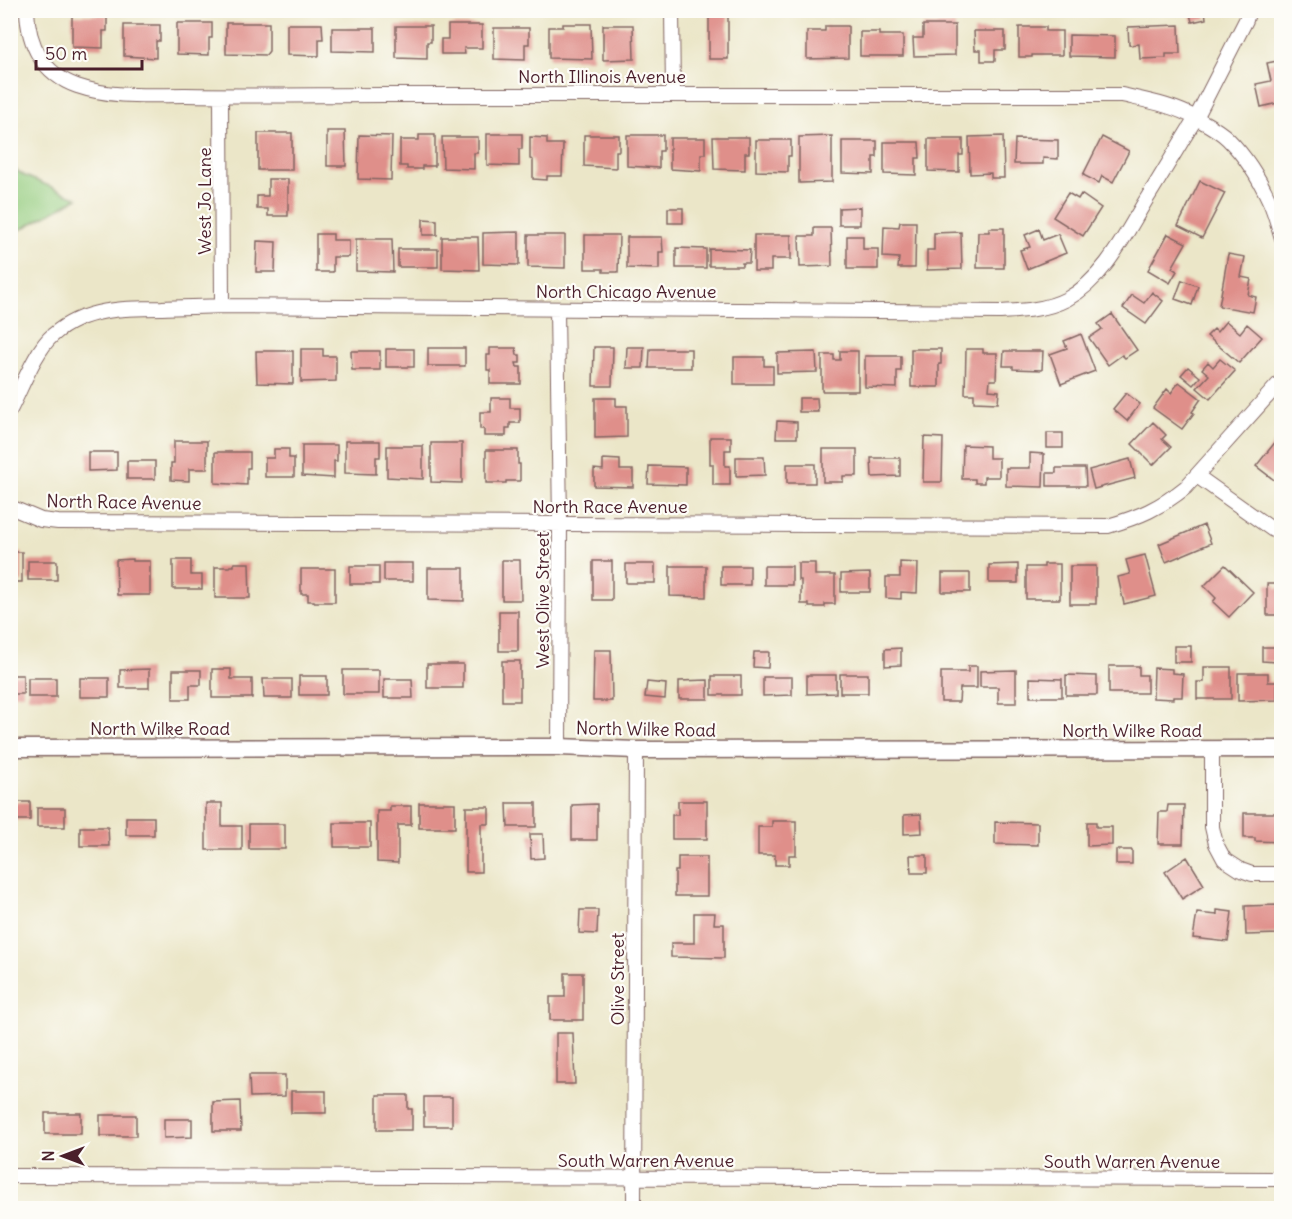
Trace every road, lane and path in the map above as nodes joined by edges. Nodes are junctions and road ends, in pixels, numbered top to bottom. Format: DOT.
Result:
graph roads {
  1 [pos="27,10"];
  2 [pos="672,10"];
  3 [pos="1249,10"];
  4 [pos="674,93"];
  5 [pos="221,96"];
  6 [pos="1196,118"];
  7 [pos="1281,238"];
  8 [pos="222,306"];
  9 [pos="557,309"];
  10 [pos="1281,380"];
  11 [pos="10,410"];
  12 [pos="1197,476"];
  13 [pos="10,507"];
  14 [pos="560,524"];
  15 [pos="1273,530"];
  16 [pos="560,747"];
  17 [pos="10,748"];
  18 [pos="1212,749"];
  19 [pos="1281,749"];
  20 [pos="636,750"];
  21 [pos="1281,874"];
  22 [pos="10,1176"];
  23 [pos="634,1178"];
  24 [pos="1281,1179"];
  25 [pos="634,1209"];
  1 -- 5 [label="street, North Illinois Avenue"];
  2 -- 4 [label="street"];
  3 -- 6 [label="street, North Chicago Avenue"];
  4 -- 5 [label="street, North Illinois Avenue"];
  4 -- 6 [label="street, North Illinois Avenue"];
  5 -- 8 [label="street, West Jo Lane"];
  6 -- 7 [label="street, North Illinois Avenue"];
  6 -- 9 [label="street, North Chicago Avenue"];
  8 -- 9 [label="street, North Chicago Avenue"];
  8 -- 11 [label="street, North Chicago Avenue"];
  9 -- 14 [label="street, West Olive Street"];
  10 -- 12 [label="street, North Race Avenue"];
  12 -- 14 [label="street, North Race Avenue"];
  12 -- 15 [label="street"];
  13 -- 14 [label="street, North Race Avenue"];
  14 -- 16 [label="street, West Olive Street"];
  16 -- 17 [label="street, North Wilke Road"];
  16 -- 20 [label="street, North Wilke Road"];
  18 -- 19 [label="street, North Wilke Road"];
  18 -- 20 [label="street, North Wilke Road"];
  18 -- 21 [label="street"];
  20 -- 23 [label="street, Olive Street"];
  22 -- 23 [label="street, South Warren Avenue"];
  23 -- 24 [label="street, South Warren Avenue"];
  23 -- 25 [label="street, Olive Street"];
}
